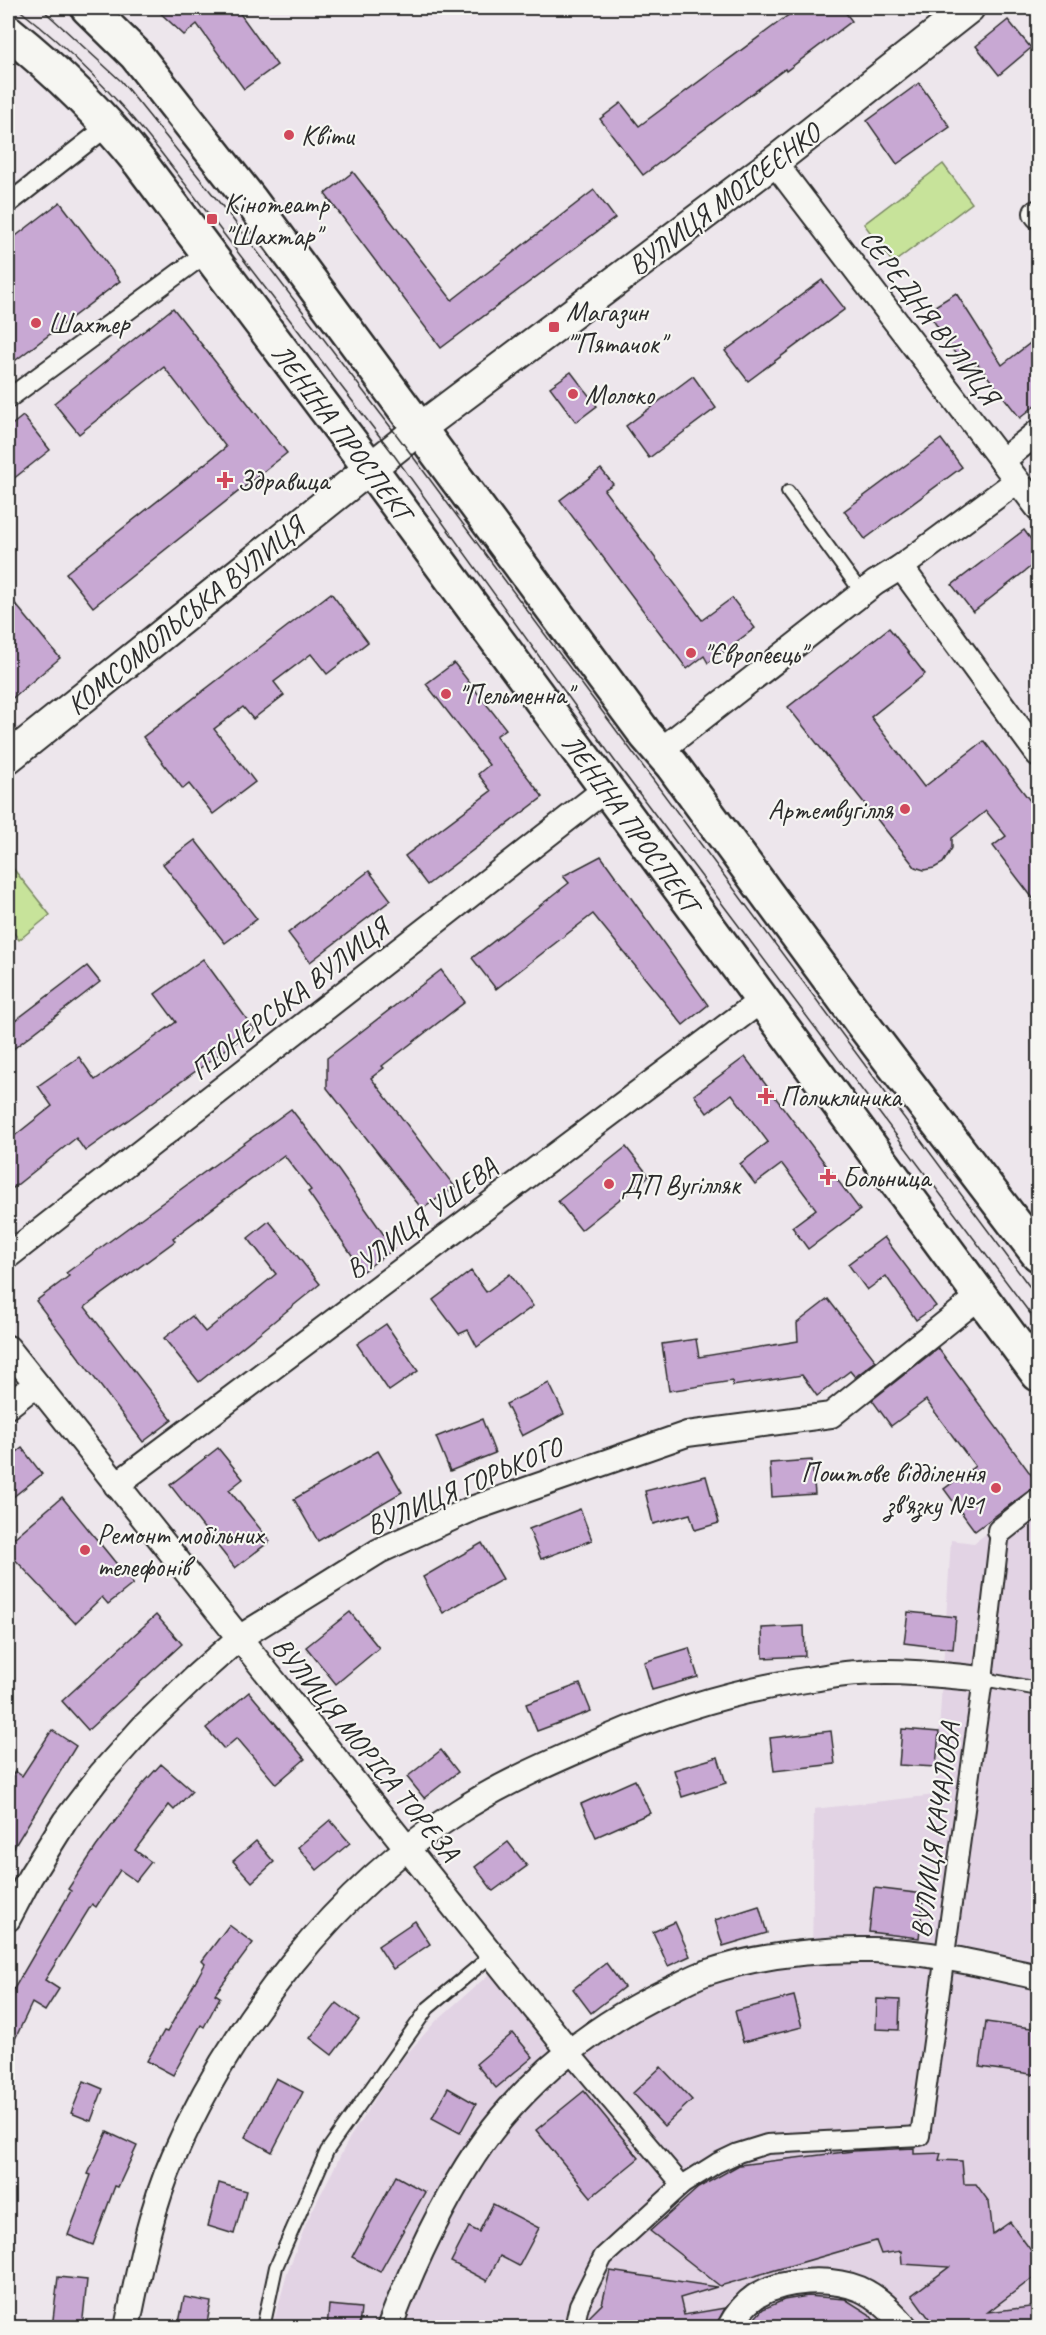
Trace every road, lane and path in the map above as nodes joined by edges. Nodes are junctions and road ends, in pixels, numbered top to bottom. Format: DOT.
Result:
graph roads {
  1 [pos="88,8"];
  2 [pos="969,8"];
  3 [pos="8,32"];
  4 [pos="109,125"];
  5 [pos="774,162"];
  6 [pos="8,204"];
  7 [pos="206,253"];
  8 [pos="8,399"];
  9 [pos="419,429"];
  10 [pos="1038,432"];
  11 [pos="1002,461"];
  12 [pos="370,468"];
  13 [pos="1017,481"];
  14 [pos="788,492"];
  15 [pos="1038,508"];
  16 [pos="901,567"];
  17 [pos="862,593"];
  18 [pos="661,750"];
  19 [pos="1038,754"];
  20 [pos="8,758"];
  21 [pos="607,788"];
  22 [pos="763,999"];
  23 [pos="1038,1254"];
  24 [pos="8,1256"];
  25 [pos="980,1296"];
  26 [pos="8,1348"];
  27 [pos="1038,1374"];
  28 [pos="36,1384"];
  29 [pos="8,1406"];
  30 [pos="116,1485"];
  31 [pos="1038,1501"];
  32 [pos="1000,1531"];
  33 [pos="239,1638"];
  34 [pos="983,1679"];
  35 [pos="1038,1689"];
  36 [pos="407,1848"];
  37 [pos="8,1919"];
  38 [pos="492,1955"];
  39 [pos="945,1957"];
  40 [pos="1038,1977"];
  41 [pos="568,2050"];
  42 [pos="682,2185"];
  43 [pos="127,2328"];
  44 [pos="262,2328"];
  45 [pos="388,2328"];
  46 [pos="574,2328"];
  47 [pos="729,2328"];
  48 [pos="906,2328"];
  1 -- 9 [label="main road"];
  2 -- 5 [label="street, ВУЛИЦЯ МОІСЕЄНКО"];
  3 -- 4 [label="main road, ЛЕНІНА ПРОСПЕКТ"];
  4 -- 6 [label="street"];
  4 -- 7 [label="main road, ЛЕНІНА ПРОСПЕКТ"];
  5 -- 9 [label="street, ВУЛИЦЯ МОІСЕЄНКО"];
  5 -- 11 [label="street, СЕРЕДНЯ ВУЛИЦЯ"];
  7 -- 8 [label="street"];
  7 -- 12 [label="main road, ЛЕНІНА ПРОСПЕКТ"];
  9 -- 12 [label="street, КОМСОМОЛЬСЬКА ВУЛИЦЯ"];
  9 -- 18 [label="main road"];
  10 -- 11 [label="street"];
  11 -- 13 [label="street, СЕРЕДНЯ ВУЛИЦЯ"];
  12 -- 20 [label="street, КОМСОМОЛЬСЬКА ВУЛИЦЯ"];
  12 -- 21 [label="main road, ЛЕНІНА ПРОСПЕКТ"];
  13 -- 15 [label="street, СЕРЕДНЯ ВУЛИЦЯ"];
  13 -- 16 [label="street"];
  14 -- 17 [label="lane"];
  16 -- 17 [label="street"];
  16 -- 19 [label="street"];
  17 -- 18 [label="street"];
  18 -- 23 [label="main road"];
  21 -- 22 [label="main road, ЛЕНІНА ПРОСПЕКТ"];
  21 -- 24 [label="street, ПІОНЕРСЬКА ВУЛИЦЯ"];
  22 -- 25 [label="main road, ЛЕНІНА ПРОСПЕКТ"];
  22 -- 30 [label="street, ВУЛИЦЯ УШЕВА"];
  25 -- 27 [label="main road, ЛЕНІНА ПРОСПЕКТ"];
  25 -- 33 [label="street, ВУЛИЦЯ ГОРЬКОГО"];
  26 -- 28 [label="street, ВУЛИЦЯ МОРІСА ТОРЕЗА"];
  28 -- 29 [label="street"];
  28 -- 30 [label="street, ВУЛИЦЯ МОРІСА ТОРЕЗА"];
  30 -- 33 [label="street, ВУЛИЦЯ МОРІСА ТОРЕЗА"];
  31 -- 32 [label="street"];
  32 -- 34 [label="street, ВУЛИЦЯ КАЧАЛОВА"];
  33 -- 36 [label="street, ВУЛИЦЯ МОРІСА ТОРЕЗА"];
  33 -- 37 [label="street, ВУЛИЦЯ ГОРЬКОГО"];
  34 -- 35 [label="lane"];
  34 -- 36 [label="street"];
  34 -- 39 [label="street, ВУЛИЦЯ КАЧАЛОВА"];
  36 -- 38 [label="street, ВУЛИЦЯ МОРІСА ТОРЕЗА"];
  36 -- 43 [label="street"];
  38 -- 41 [label="street, ВУЛИЦЯ МОРІСА ТОРЕЗА"];
  38 -- 44 [label="lane"];
  39 -- 40 [label="street"];
  39 -- 41 [label="street"];
  39 -- 42 [label="street, ВУЛИЦЯ КАЧАЛОВА"];
  41 -- 42 [label="street, ВУЛИЦЯ МОРІСА ТОРЕЗА"];
  41 -- 45 [label="street"];
  42 -- 46 [label="street"];
  47 -- 48 [label="street"];
}
